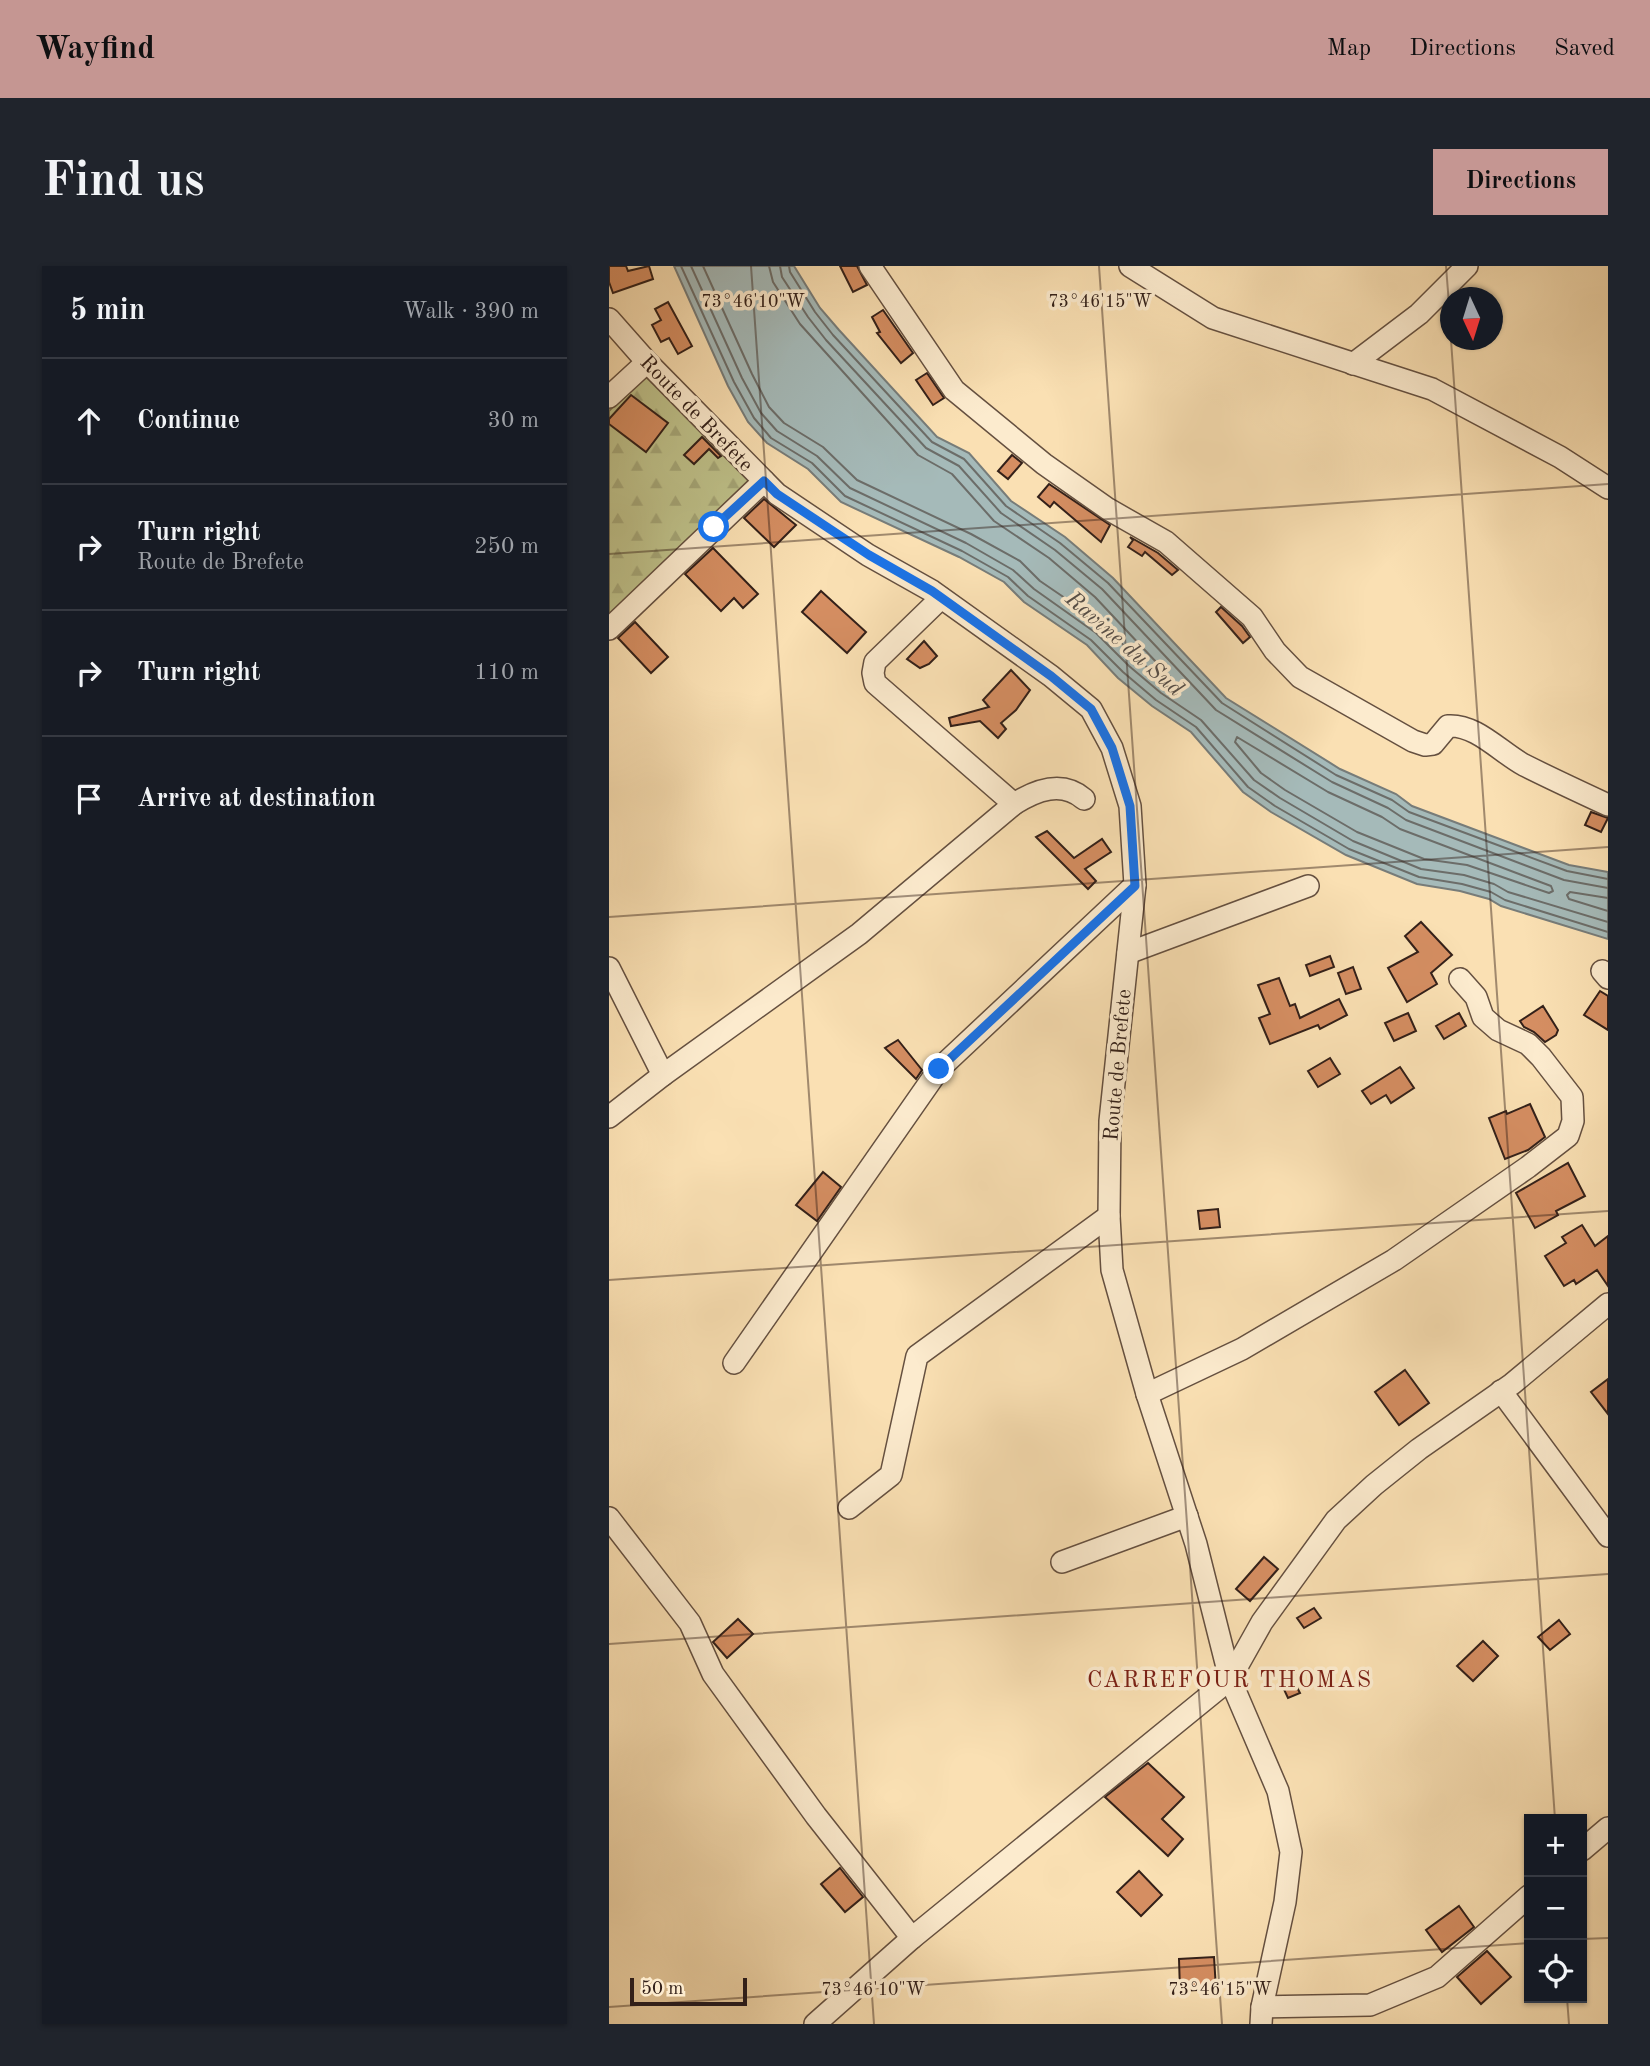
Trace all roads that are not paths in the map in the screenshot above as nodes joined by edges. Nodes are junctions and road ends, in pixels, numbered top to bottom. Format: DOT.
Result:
graph roads {
  1 [pos="870,266"];
  2 [pos="1130,266"];
  3 [pos="1467,266"];
  4 [pos="609,319"];
  5 [pos="647,362"];
  6 [pos="1353,364"];
  7 [pos="609,397"];
  8 [pos="764,481"];
  9 [pos="1608,488"];
  10 [pos="941,598"];
  11 [pos="609,629"];
  12 [pos="1084,799"];
  13 [pos="1014,804"];
  14 [pos="1608,805"];
  15 [pos="1135,886"];
  16 [pos="1308,887"];
  17 [pos="1128,953"];
  18 [pos="609,968"];
  19 [pos="1460,979"];
  20 [pos="663,1075"];
  21 [pos="609,1117"];
  22 [pos="1109,1216"];
  23 [pos="1608,1304"];
  24 [pos="734,1363"];
  25 [pos="1501,1391"];
  26 [pos="1147,1394"];
  27 [pos="849,1508"];
  28 [pos="1187,1516"];
  29 [pos="610,1520"];
  30 [pos="1608,1536"];
  31 [pos="1062,1562"];
  32 [pos="1230,1679"];
  33 [pos="1608,1828"];
  34 [pos="1587,1846"];
  35 [pos="1524,1900"];
  36 [pos="912,1938"];
  37 [pos="1261,2015"];
  38 [pos="815,2024"];
  1 -- 14 [label="street"];
  2 -- 6 [label="street"];
  3 -- 6 [label="street"];
  4 -- 5 [label="street, Route de Brefete"];
  5 -- 7 [label="street"];
  5 -- 8 [label="street, Route de Brefete"];
  6 -- 9 [label="street"];
  8 -- 10 [label="street, Route de Brefete"];
  8 -- 11 [label="street"];
  10 -- 13 [label="street"];
  10 -- 15 [label="street, Route de Brefete"];
  12 -- 13 [label="street"];
  13 -- 20 [label="street"];
  15 -- 17 [label="street, Route de Brefete"];
  15 -- 24 [label="street"];
  16 -- 17 [label="street"];
  17 -- 22 [label="street, Route de Brefete"];
  18 -- 20 [label="street"];
  19 -- 26 [label="street"];
  20 -- 21 [label="street"];
  22 -- 26 [label="street, Route de Brefete"];
  22 -- 27 [label="street"];
  23 -- 25 [label="street"];
  25 -- 30 [label="street"];
  25 -- 32 [label="street"];
  26 -- 28 [label="street, Route de Brefete"];
  28 -- 31 [label="street"];
  28 -- 32 [label="street, Route de Brefete"];
  29 -- 36 [label="street"];
  32 -- 36 [label="street"];
  32 -- 37 [label="street, Route de Brefete"];
  33 -- 34 [label="street"];
  35 -- 37 [label="street"];
  36 -- 38 [label="street"];
}
